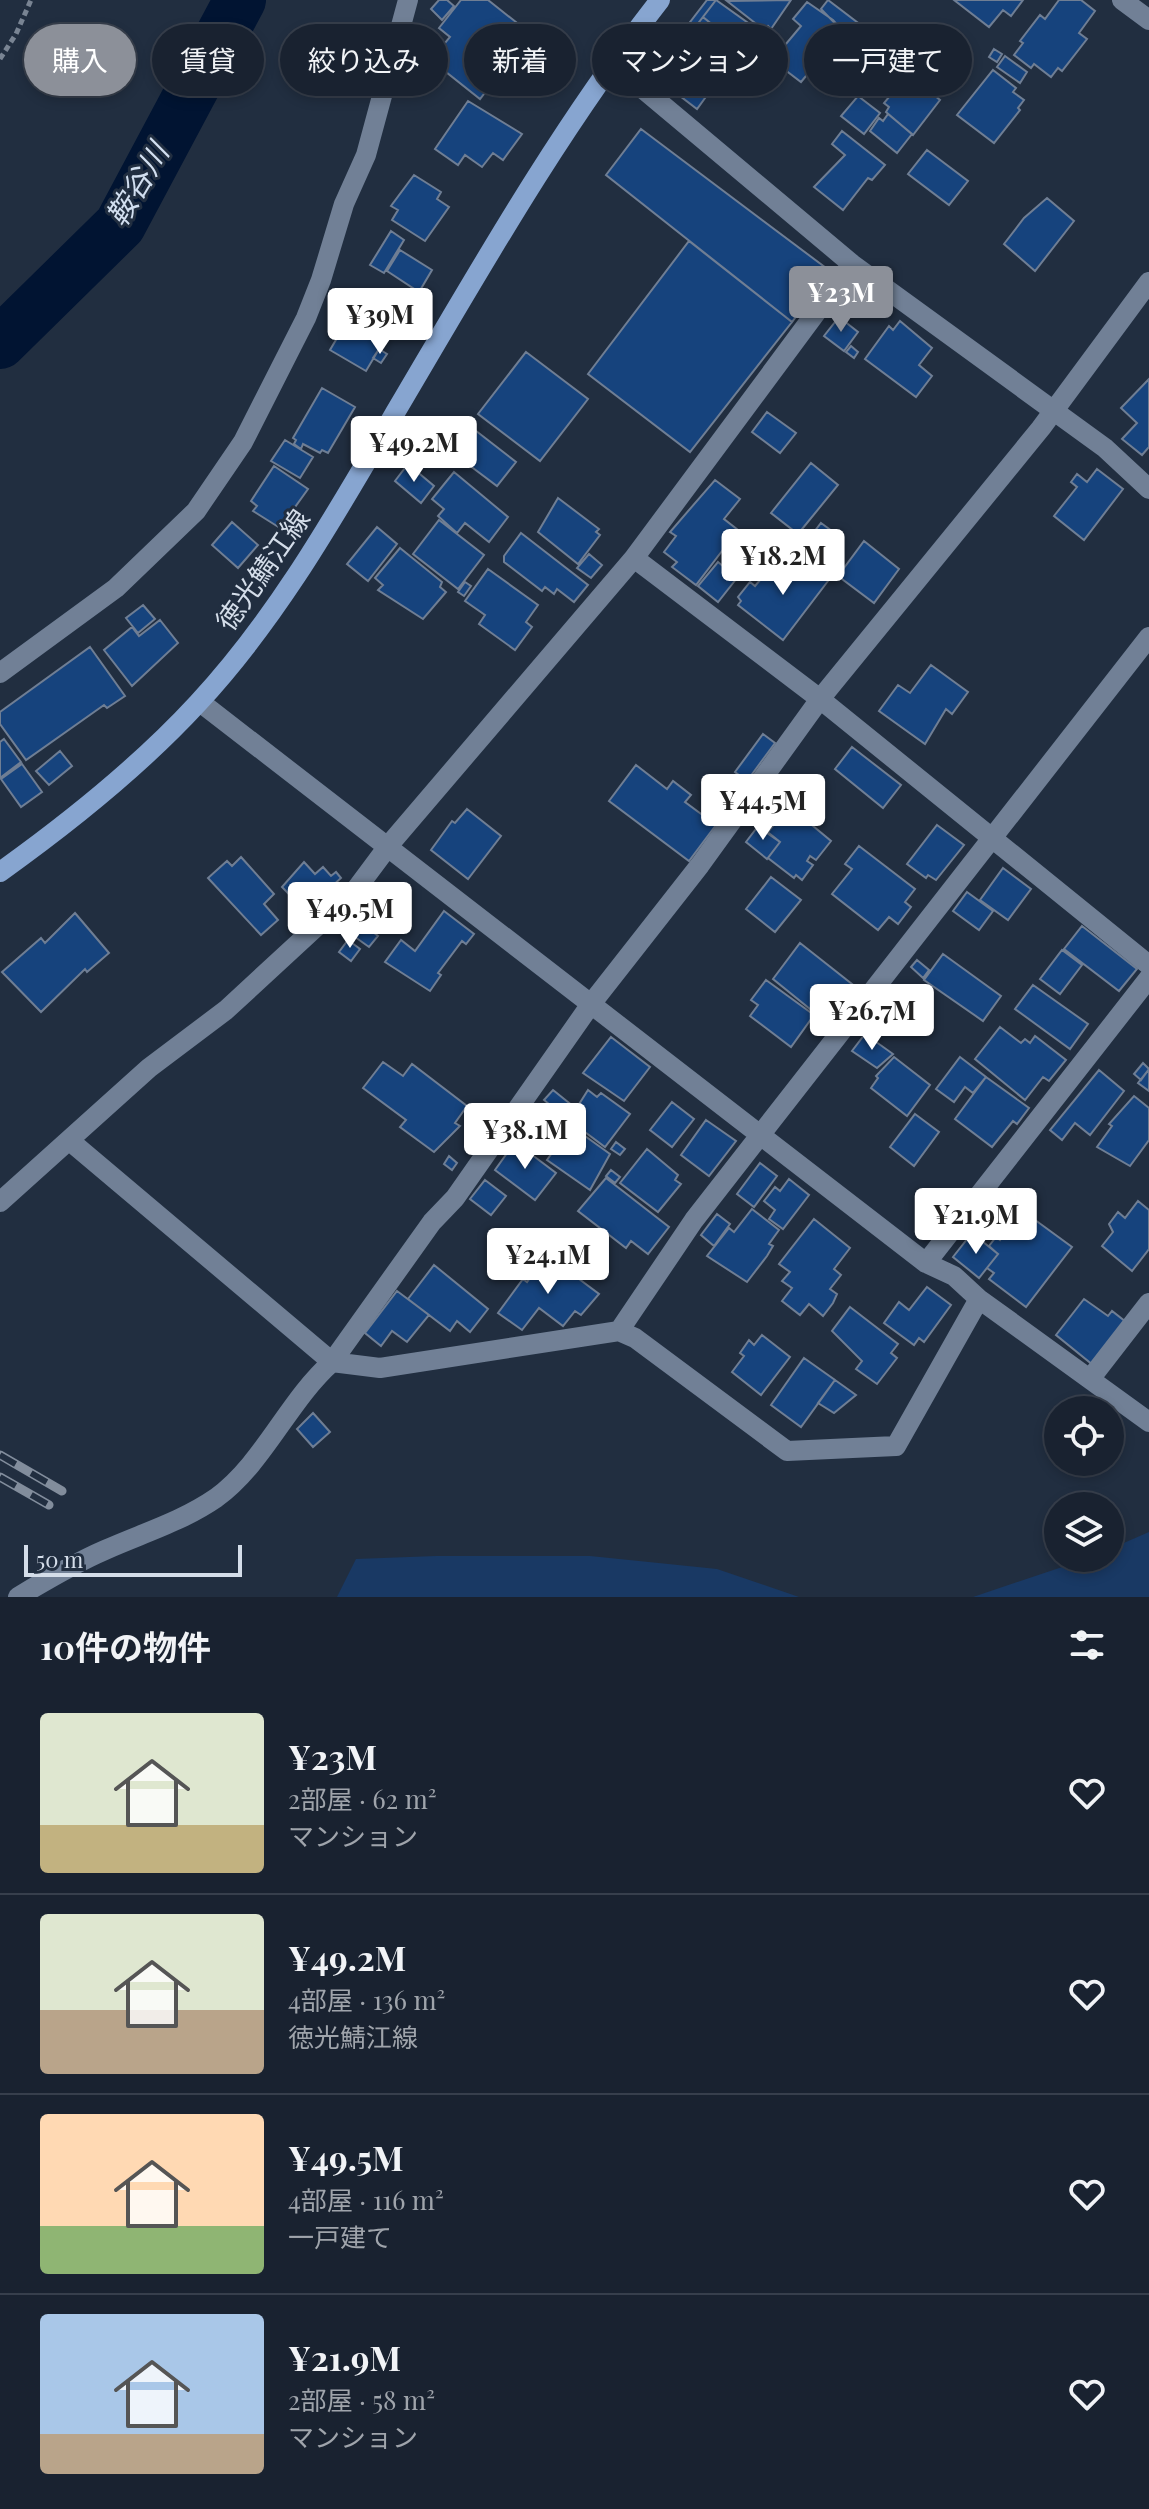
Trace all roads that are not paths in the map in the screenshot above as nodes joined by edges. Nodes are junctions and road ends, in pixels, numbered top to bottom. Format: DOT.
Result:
graph roads {
  1 [pos="408,0"];
  2 [pos="660,0"];
  3 [pos="1122,0"];
  4 [pos="1149,20"];
  5 [pos="641,24"];
  6 [pos="592,91"];
  7 [pos="652,96"];
  8 [pos="852,264"];
  9 [pos="1149,282"];
  10 [pos="1053,409"];
  11 [pos="1149,489"];
  12 [pos="634,558"];
  13 [pos="1149,637"];
  14 [pos="0,673"];
  15 [pos="820,699"];
  16 [pos="200,702"];
  17 [pos="993,838"];
  18 [pos="389,845"];
  19 [pos="0,872"];
  20 [pos="1149,965"];
  21 [pos="1149,978"];
  22 [pos="591,1004"];
  23 [pos="762,1134"];
  24 [pos="70,1141"];
  25 [pos="0,1202"];
  26 [pos="926,1263"];
  27 [pos="979,1299"];
  28 [pos="1149,1303"];
  29 [pos="619,1331"];
  30 [pos="332,1362"];
  31 [pos="1090,1379"];
  32 [pos="1149,1422"];
  33 [pos="18,1597"];
  1 -- 14 [label="street"];
  2 -- 5 [label="main road, 徳光鯖江線"];
  3 -- 4 [label="street"];
  6 -- 16 [label="main road, 徳光鯖江線"];
  7 -- 8 [label="street"];
  8 -- 10 [label="street"];
  8 -- 12 [label="street"];
  9 -- 10 [label="street"];
  10 -- 11 [label="street"];
  10 -- 15 [label="street"];
  12 -- 15 [label="street"];
  12 -- 18 [label="street"];
  13 -- 17 [label="street"];
  15 -- 17 [label="street"];
  15 -- 22 [label="street"];
  16 -- 18 [label="street"];
  16 -- 19 [label="main road, 徳光鯖江線"];
  17 -- 20 [label="street"];
  17 -- 23 [label="street"];
  18 -- 22 [label="street"];
  18 -- 24 [label="street"];
  21 -- 26 [label="street"];
  22 -- 23 [label="street"];
  22 -- 30 [label="street"];
  23 -- 26 [label="street"];
  23 -- 29 [label="street"];
  24 -- 25 [label="street"];
  24 -- 30 [label="street"];
  26 -- 27 [label="street"];
  27 -- 29 [label="street"];
  27 -- 31 [label="street"];
  28 -- 31 [label="street"];
  29 -- 30 [label="street"];
  30 -- 33 [label="street"];
  31 -- 32 [label="street"];
}
